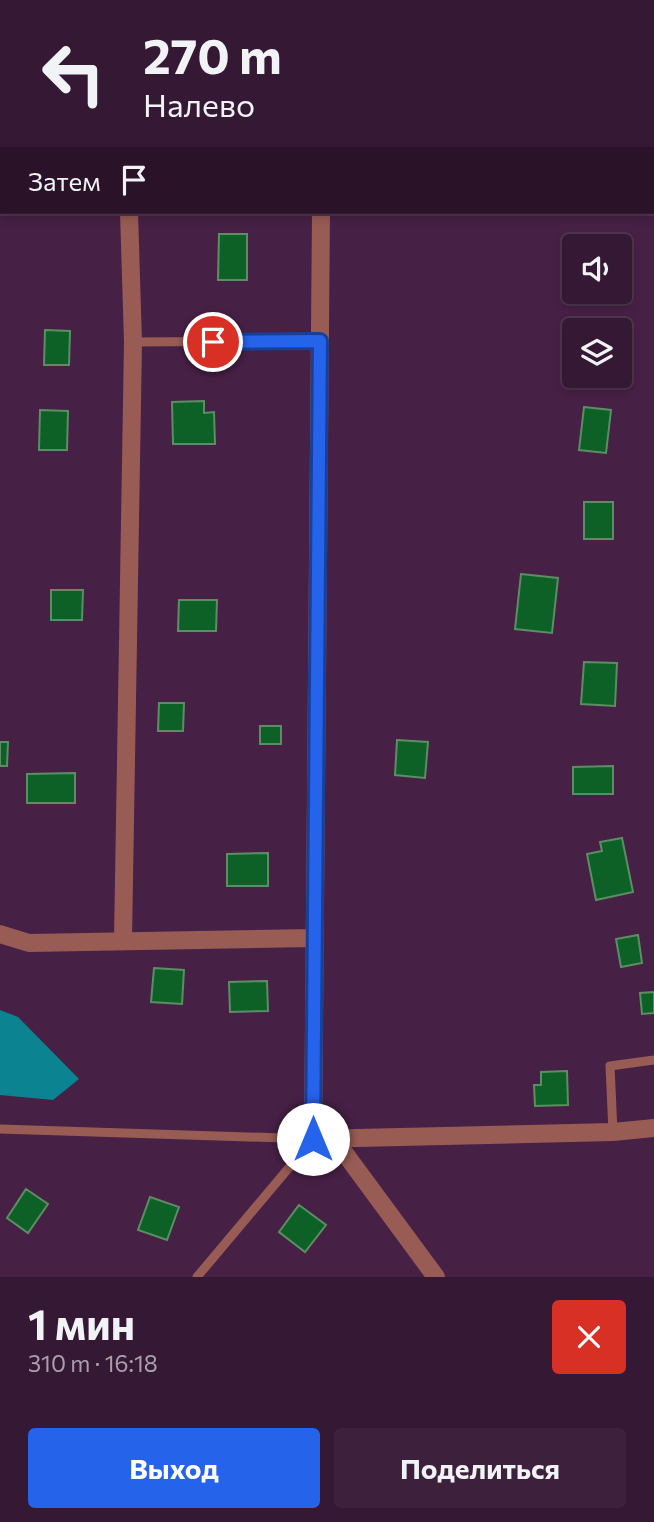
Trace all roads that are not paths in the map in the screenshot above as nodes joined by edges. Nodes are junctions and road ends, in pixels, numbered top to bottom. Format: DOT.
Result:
graph roads {
  1 [pos="129,214"];
  2 [pos="321,214"];
  3 [pos="320,341"];
  4 [pos="133,342"];
  5 [pos="0,934"];
  6 [pos="314,938"];
  7 [pos="123,940"];
  8 [pos="654,1060"];
  9 [pos="654,1128"];
  10 [pos="0,1129"];
  11 [pos="613,1132"];
  12 [pos="313,1139"];
  13 [pos="335,1140"];
  14 [pos="197,1277"];
  15 [pos="436,1277"];
  1 -- 4 [label="street"];
  2 -- 3 [label="street"];
  3 -- 4 [label="lane"];
  3 -- 6 [label="street"];
  4 -- 7 [label="street"];
  5 -- 7 [label="street"];
  6 -- 7 [label="street"];
  6 -- 12 [label="street"];
  8 -- 11 [label="lane"];
  9 -- 11 [label="street"];
  10 -- 12 [label="lane"];
  11 -- 13 [label="street"];
  12 -- 13 [label="street"];
  12 -- 14 [label="lane"];
  13 -- 15 [label="street"];
}
